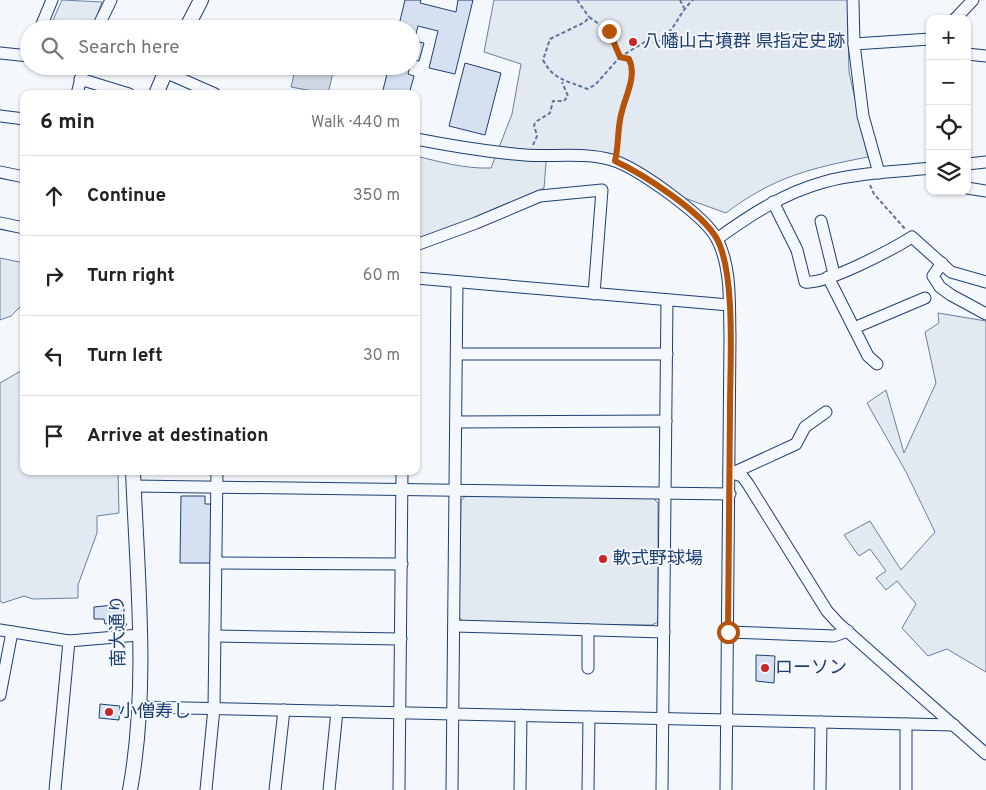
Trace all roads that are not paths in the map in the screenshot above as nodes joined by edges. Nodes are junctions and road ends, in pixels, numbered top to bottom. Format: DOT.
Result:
graph roads {
  1 [pos="52,0"];
  2 [pos="111,0"];
  3 [pos="201,0"];
  4 [pos="853,0"];
  5 [pos="973,0"];
  6 [pos="960,15"];
  7 [pos="44,20"];
  8 [pos="101,20"];
  9 [pos="191,20"];
  10 [pos="926,39"];
  11 [pos="854,44"];
  12 [pos="0,53"];
  13 [pos="971,54"];
  14 [pos="20,55"];
  15 [pos="986,56"];
  16 [pos="81,75"];
  17 [pos="164,75"];
  18 [pos="178,75"];
  19 [pos="80,79"];
  20 [pos="78,90"];
  21 [pos="115,90"];
  22 [pos="158,90"];
  23 [pos="207,90"];
  24 [pos="0,116"];
  25 [pos="20,118"];
  26 [pos="420,140"];
  27 [pos="986,162"];
  28 [pos="971,164"];
  29 [pos="926,168"];
  30 [pos="0,172"];
  31 [pos="879,174"];
  32 [pos="20,176"];
  33 [pos="971,189"];
  34 [pos="986,191"];
  35 [pos="773,202"];
  36 [pos="821,221"];
  37 [pos="0,222"];
  38 [pos="20,227"];
  39 [pos="717,239"];
  40 [pos="420,244"];
  41 [pos="942,263"];
  42 [pos="831,275"];
  43 [pos="420,278"];
  44 [pos="457,282"];
  45 [pos="986,282"];
  46 [pos="594,294"];
  47 [pos="926,298"];
  48 [pos="668,300"];
  49 [pos="729,305"];
  50 [pos="986,314"];
  51 [pos="854,328"];
  52 [pos="456,354"];
  53 [pos="667,354"];
  54 [pos="878,364"];
  55 [pos="826,412"];
  56 [pos="666,421"];
  57 [pos="456,422"];
  58 [pos="732,472"];
  59 [pos="134,475"];
  60 [pos="218,475"];
  61 [pos="402,475"];
  62 [pos="134,486"];
  63 [pos="217,488"];
  64 [pos="402,490"];
  65 [pos="455,490"];
  66 [pos="666,493"];
  67 [pos="730,494"];
  68 [pos="216,563"];
  69 [pos="402,564"];
  70 [pos="454,626"];
  71 [pos="588,630"];
  72 [pos="6,631"];
  73 [pos="848,631"];
  74 [pos="664,632"];
  75 [pos="728,632"];
  76 [pos="139,635"];
  77 [pos="215,636"];
  78 [pos="401,639"];
  79 [pos="68,641"];
  80 [pos="588,668"];
  81 [pos="0,695"];
  82 [pos="139,707"];
  83 [pos="214,708"];
  84 [pos="284,710"];
  85 [pos="337,711"];
  86 [pos="400,713"];
  87 [pos="453,714"];
  88 [pos="521,715"];
  89 [pos="589,717"];
  90 [pos="663,718"];
  91 [pos="727,720"];
  92 [pos="821,722"];
  93 [pos="906,724"];
  94 [pos="954,725"];
  95 [pos="986,754"];
  96 [pos="55,790"];
  97 [pos="130,790"];
  98 [pos="206,790"];
  99 [pos="275,790"];
  100 [pos="329,790"];
  101 [pos="400,790"];
  102 [pos="452,790"];
  103 [pos="520,790"];
  104 [pos="588,790"];
  105 [pos="662,790"];
  106 [pos="726,790"];
  107 [pos="820,790"];
  108 [pos="906,790"];
  1 -- 7 [label="street"];
  2 -- 8 [label="street"];
  3 -- 9 [label="main road"];
  4 -- 11 [label="street"];
  5 -- 6 [label="street"];
  10 -- 11 [label="street"];
  11 -- 31 [label="street"];
  12 -- 14 [label="street"];
  13 -- 15 [label="street"];
  16 -- 19 [label="street"];
  17 -- 22 [label="main road"];
  18 -- 23 [label="street"];
  19 -- 20 [label="street"];
  19 -- 21 [label="street"];
  24 -- 25 [label="street"];
  26 -- 39 [label="street"];
  27 -- 28 [label="street"];
  29 -- 31 [label="street"];
  30 -- 32 [label="street"];
  31 -- 35 [label="street"];
  33 -- 34 [label="street"];
  35 -- 39 [label="street"];
  35 -- 42 [label="street"];
  36 -- 42 [label="street"];
  37 -- 38 [label="street"];
  39 -- 49 [label="street"];
  40 -- 46 [label="street"];
  41 -- 42 [label="street"];
  41 -- 45 [label="street"];
  41 -- 50 [label="street"];
  42 -- 51 [label="street"];
  43 -- 44 [label="street"];
  44 -- 46 [label="street"];
  44 -- 52 [label="street"];
  46 -- 48 [label="street"];
  47 -- 51 [label="street"];
  48 -- 49 [label="street"];
  48 -- 53 [label="street"];
  49 -- 58 [label="street"];
  51 -- 54 [label="street"];
  52 -- 53 [label="street"];
  52 -- 57 [label="street"];
  53 -- 56 [label="street"];
  55 -- 58 [label="street"];
  56 -- 57 [label="street"];
  56 -- 66 [label="street"];
  57 -- 65 [label="street"];
  58 -- 67 [label="street"];
  58 -- 73 [label="street"];
  59 -- 62 [label="main road, 南大通り"];
  60 -- 63 [label="street"];
  61 -- 64 [label="street"];
  62 -- 63 [label="street"];
  62 -- 76 [label="main road, 南大通り"];
  63 -- 64 [label="street"];
  63 -- 68 [label="street"];
  64 -- 65 [label="street"];
  64 -- 69 [label="street"];
  65 -- 66 [label="street"];
  65 -- 70 [label="street"];
  66 -- 67 [label="street"];
  66 -- 74 [label="street"];
  67 -- 75 [label="street"];
  68 -- 69 [label="street"];
  68 -- 77 [label="street"];
  69 -- 78 [label="street"];
  70 -- 71 [label="street"];
  70 -- 87 [label="street"];
  71 -- 74 [label="street"];
  71 -- 80 [label="street"];
  72 -- 79 [label="street"];
  72 -- 81 [label="street"];
  73 -- 75 [label="street"];
  73 -- 94 [label="street"];
  74 -- 90 [label="street"];
  75 -- 91 [label="street"];
  76 -- 79 [label="street"];
  76 -- 82 [label="main road, 南大通り"];
  77 -- 78 [label="street"];
  77 -- 83 [label="street"];
  78 -- 86 [label="street"];
  79 -- 96 [label="street"];
  82 -- 83 [label="street"];
  82 -- 97 [label="main road, 南大通り"];
  83 -- 84 [label="street"];
  83 -- 98 [label="street"];
  84 -- 85 [label="street"];
  84 -- 99 [label="street"];
  85 -- 86 [label="street"];
  85 -- 100 [label="street"];
  86 -- 87 [label="street"];
  86 -- 101 [label="street"];
  87 -- 88 [label="street"];
  87 -- 102 [label="street"];
  88 -- 89 [label="street"];
  88 -- 103 [label="street"];
  89 -- 90 [label="street"];
  89 -- 104 [label="street"];
  90 -- 91 [label="street"];
  90 -- 105 [label="street"];
  91 -- 92 [label="street"];
  91 -- 106 [label="street"];
  92 -- 93 [label="street"];
  92 -- 107 [label="street"];
  93 -- 94 [label="street"];
  93 -- 108 [label="street"];
  94 -- 95 [label="street"];
}
